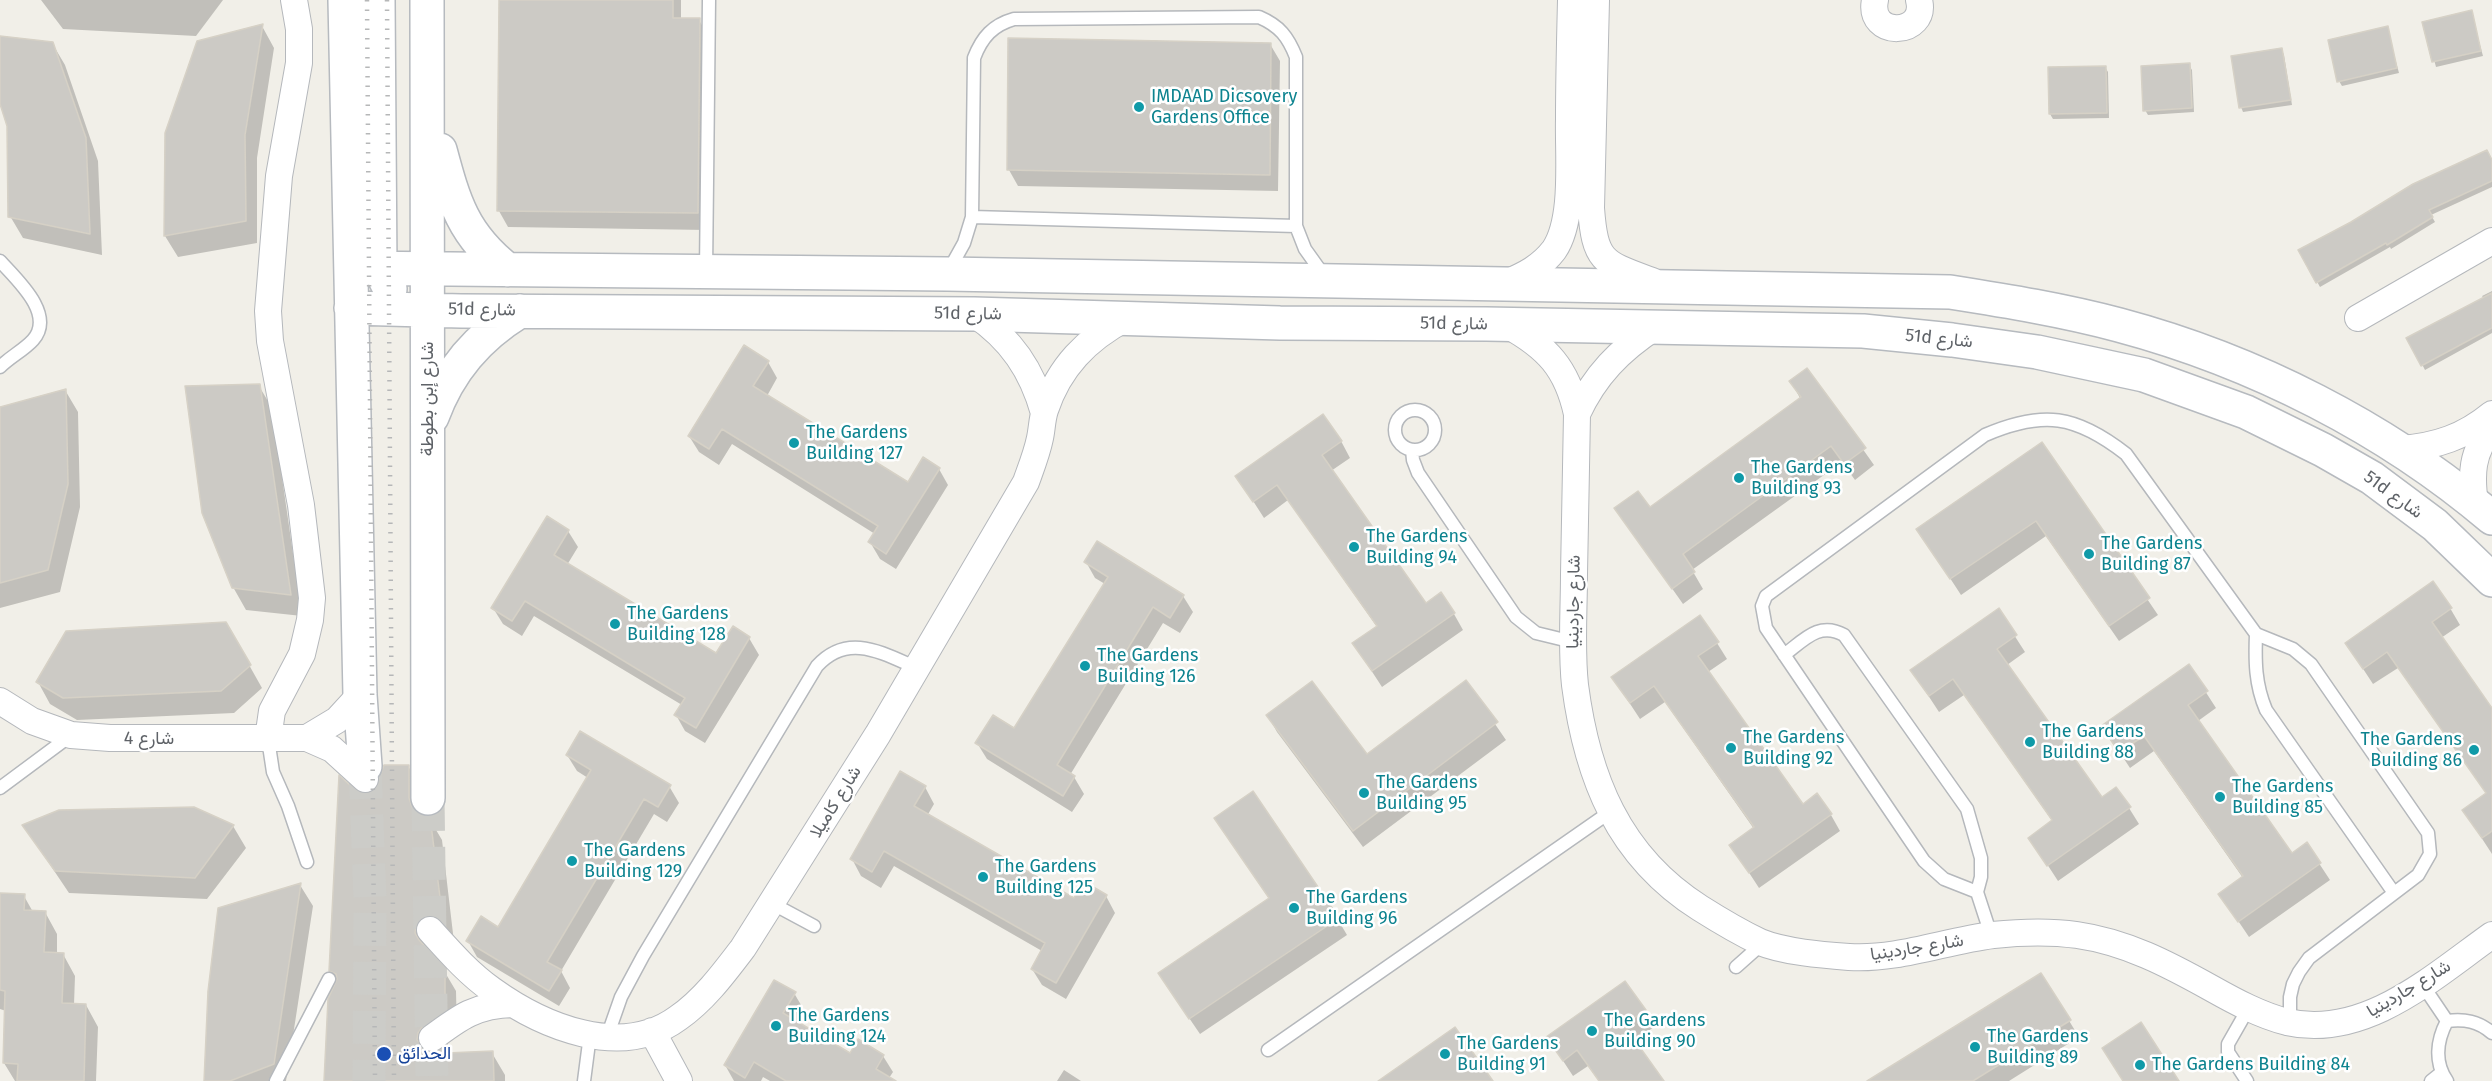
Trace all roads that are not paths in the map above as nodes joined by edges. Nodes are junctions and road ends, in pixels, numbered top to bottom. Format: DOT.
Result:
graph roads {
  1 [pos="294,0"];
  2 [pos="345,0"];
  3 [pos="378,0"];
  4 [pos="427,0"];
  5 [pos="709,0"];
  6 [pos="1571,0"];
  7 [pos="1596,0"];
  8 [pos="1875,0"];
  9 [pos="1919,0"];
  10 [pos="428,107"];
  11 [pos="972,217"];
  12 [pos="1296,226"];
  13 [pos="2492,240"];
  14 [pos="0,261"];
  15 [pos="365,268"];
  16 [pos="428,269"];
  17 [pos="508,270"];
  18 [pos="706,273"];
  19 [pos="947,274"];
  20 [pos="1328,281"];
  21 [pos="1505,283"];
  22 [pos="1664,286"];
  23 [pos="351,308"];
  24 [pos="412,310"];
  25 [pos="520,310"];
  26 [pos="974,314"];
  27 [pos="1126,318"];
  28 [pos="2358,318"];
  29 [pos="1507,325"];
  30 [pos="1655,327"];
  31 [pos="0,367"];
  32 [pos="1044,413"];
  33 [pos="1577,414"];
  34 [pos="2492,414"];
  35 [pos="428,427"];
  36 [pos="2492,429"];
  37 [pos="2401,449"];
  38 [pos="1412,450"];
  39 [pos="2483,511"];
  40 [pos="2487,572"];
  41 [pos="429,608"];
  42 [pos="2256,634"];
  43 [pos="1573,642"];
  44 [pos="1784,655"];
  45 [pos="917,668"];
  46 [pos="360,695"];
  47 [pos="0,701"];
  48 [pos="71,735"];
  49 [pos="307,738"];
  50 [pos="268,739"];
  51 [pos="365,772"];
  52 [pos="0,788"];
  53 [pos="428,798"];
  54 [pos="1610,812"];
  55 [pos="306,862"];
  56 [pos="1977,892"];
  57 [pos="2394,893"];
  58 [pos="773,904"];
  59 [pos="814,926"];
  60 [pos="430,930"];
  61 [pos="1991,935"];
  62 [pos="2492,935"];
  63 [pos="1763,944"];
  64 [pos="1736,967"];
  65 [pos="329,979"];
  66 [pos="2422,984"];
  67 [pos="513,1004"];
  68 [pos="2248,1009"];
  69 [pos="2447,1021"];
  70 [pos="2290,1023"];
  71 [pos="652,1031"];
  72 [pos="2492,1033"];
  73 [pos="599,1036"];
  74 [pos="432,1038"];
  75 [pos="1268,1050"];
  76 [pos="2440,1078"];
  77 [pos="276,1081"];
  78 [pos="584,1081"];
  79 [pos="679,1081"];
  80 [pos="2247,1081"];
  1 -- 50 [label="street"];
  2 -- 15 [label="street"];
  3 -- 15 [label="street"];
  4 -- 10 [label="street, شارع إبن بطوطة"];
  5 -- 18 [label="lane"];
  6 -- 21 [label="street"];
  7 -- 22 [label="street"];
  8 -- 9 [label="street"];
  10 -- 16 [label="street, شارع إبن بطوطة"];
  10 -- 17 [label="street"];
  11 -- 12 [label="lane"];
  11 -- 12 [label="lane"];
  11 -- 19 [label="lane"];
  12 -- 20 [label="lane"];
  13 -- 28 [label="street"];
  14 -- 31 [label="lane"];
  15 -- 16 [label="street"];
  15 -- 23 [label="street"];
  15 -- 24 [label="street"];
  16 -- 17 [label="street"];
  16 -- 24 [label="street, شارع إبن بطوطة"];
  17 -- 18 [label="street"];
  18 -- 19 [label="street"];
  19 -- 20 [label="street"];
  20 -- 21 [label="street"];
  21 -- 22 [label="street"];
  22 -- 37 [label="street"];
  23 -- 24 [label="street, 51d شارع"];
  23 -- 46 [label="street"];
  24 -- 25 [label="street, 51d شارع"];
  24 -- 35 [label="street, شارع إبن بطوطة"];
  24 -- 41 [label="street"];
  25 -- 26 [label="street, 51d شارع"];
  25 -- 35 [label="street"];
  26 -- 27 [label="street, 51d شارع"];
  26 -- 32 [label="street, شارع كاميلا"];
  27 -- 29 [label="street, 51d شارع"];
  27 -- 32 [label="street, شارع كاميلا"];
  29 -- 30 [label="street, 51d شارع"];
  29 -- 33 [label="street, شارع جاردينيا"];
  30 -- 33 [label="street, شارع جاردينيا"];
  30 -- 40 [label="street, 51d شارع"];
  32 -- 45 [label="street, شارع كاميلا"];
  33 -- 43 [label="street, شارع جاردينيا"];
  34 -- 37 [label="street"];
  35 -- 41 [label="street, شارع إبن بطوطة"];
  36 -- 39 [label="street"];
  37 -- 39 [label="street"];
  38 -- 43 [label="lane"];
  41 -- 53 [label="street, شارع إبن بطوطة"];
  42 -- 44 [label="lane"];
  42 -- 57 [label="lane"];
  42 -- 57 [label="lane"];
  43 -- 54 [label="street, شارع جاردينيا"];
  44 -- 56 [label="lane"];
  44 -- 56 [label="lane"];
  45 -- 58 [label="street, شارع كاميلا"];
  45 -- 73 [label="lane"];
  46 -- 49 [label="street, شارع 4"];
  46 -- 51 [label="street"];
  47 -- 48 [label="street, شارع 4"];
  48 -- 50 [label="street, شارع 4"];
  48 -- 52 [label="lane"];
  49 -- 50 [label="street, شارع 4"];
  49 -- 51 [label="street, شارع 4"];
  50 -- 55 [label="lane"];
  54 -- 63 [label="street, شارع جاردينيا"];
  54 -- 75 [label="lane"];
  56 -- 61 [label="lane"];
  57 -- 70 [label="lane"];
  58 -- 59 [label="lane"];
  58 -- 71 [label="street, شارع كاميلا"];
  60 -- 67 [label="street, شارع كاميلا"];
  61 -- 63 [label="street, شارع جاردينيا"];
  61 -- 68 [label="street, شارع جاردينيا"];
  62 -- 66 [label="street, شارع جاردينيا"];
  63 -- 64 [label="lane"];
  65 -- 77 [label="lane"];
  66 -- 69 [label="lane"];
  66 -- 70 [label="street, شارع جاردينيا"];
  67 -- 73 [label="street, شارع كاميلا"];
  67 -- 74 [label="street"];
  68 -- 70 [label="street, شارع جاردينيا"];
  68 -- 80 [label="lane"];
  69 -- 72 [label="lane"];
  69 -- 76 [label="lane"];
  71 -- 73 [label="street, شارع كاميلا"];
  71 -- 79 [label="street"];
  73 -- 78 [label="lane"];
}
